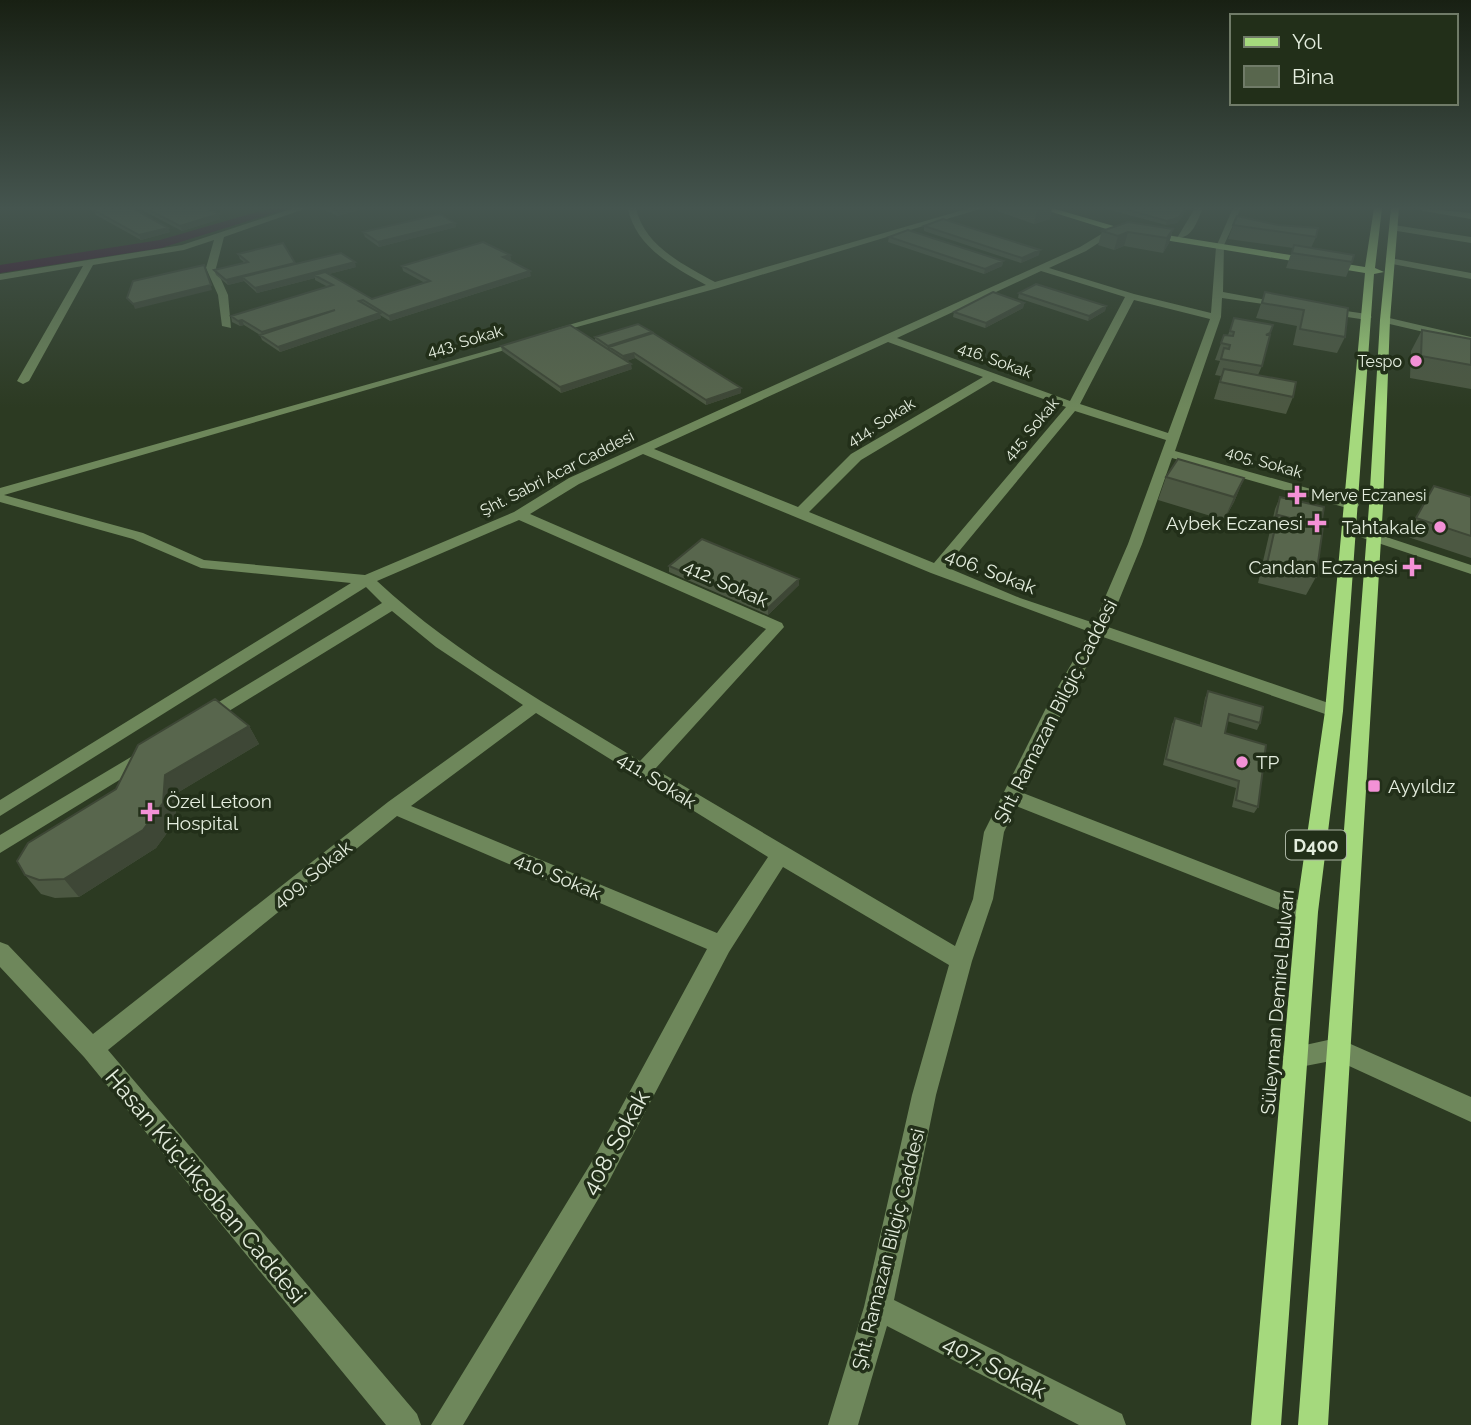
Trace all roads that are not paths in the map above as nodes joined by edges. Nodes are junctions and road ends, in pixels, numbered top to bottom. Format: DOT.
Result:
graph roads {
  1 [pos="22,274"];
  2 [pos="83,274"];
  3 [pos="214,274"];
  4 [pos="697,274"];
  5 [pos="754,274"];
  6 [pos="1026,274"];
  7 [pos="1061,274"];
  8 [pos="1218,274"];
  9 [pos="1380,274"];
  10 [pos="0,278"];
  11 [pos="715,286"];
  12 [pos="1216,294"];
  13 [pos="1131,296"];
  14 [pos="1298,306"];
  15 [pos="1312,309"];
  16 [pos="1216,317"];
  17 [pos="1376,318"];
  18 [pos="227,326"];
  19 [pos="546,335"];
  20 [pos="887,338"];
  21 [pos="533,339"];
  22 [pos="1471,340"];
  23 [pos="993,376"];
  24 [pos="23,382"];
  25 [pos="1073,406"];
  26 [pos="1169,446"];
  27 [pos="642,449"];
  28 [pos="0,492"];
  29 [pos="0,498"];
  30 [pos="1352,505"];
  31 [pos="799,514"];
  32 [pos="519,515"];
  33 [pos="1350,530"];
  34 [pos="1373,536"];
  35 [pos="936,570"];
  36 [pos="1471,570"];
  37 [pos="367,580"];
  38 [pos="391,605"];
  39 [pos="1098,632"];
  40 [pos="536,704"];
  41 [pos="1334,711"];
  42 [pos="190,728"];
  43 [pos="166,742"];
  44 [pos="642,771"];
  45 [pos="1010,796"];
  46 [pos="395,807"];
  47 [pos="0,809"];
  48 [pos="0,845"];
  49 [pos="779,857"];
  50 [pos="1307,912"];
  51 [pos="721,945"];
  52 [pos="0,952"];
  53 [pos="961,961"];
  54 [pos="92,1049"];
  55 [pos="1337,1049"];
  56 [pos="1295,1057"];
  57 [pos="1471,1110"];
  58 [pos="878,1307"];
  59 [pos="406,1425"];
  60 [pos="446,1425"];
  61 [pos="843,1425"];
  62 [pos="1111,1425"];
  63 [pos="1265,1425"];
  64 [pos="1313,1425"];
  1 -- 10 [label="street"];
  2 -- 24 [label="street"];
  3 -- 18 [label="street"];
  4 -- 11 [label="street"];
  5 -- 11 [label="street"];
  6 -- 20 [label="street, Şht. Sabri Acar Caddesi"];
  7 -- 13 [label="street"];
  8 -- 12 [label="street, Şht. Ramazan Bilgiç Caddesi"];
  9 -- 17 [label="main road, Süleyman Demirel Bulvarı / D400"];
  11 -- 19 [label="street"];
  12 -- 14 [label="street"];
  12 -- 16 [label="street, Şht. Ramazan Bilgiç Caddesi"];
  13 -- 16 [label="street"];
  13 -- 25 [label="street, 415. Sokak"];
  15 -- 17 [label="street"];
  16 -- 26 [label="street, Şht. Ramazan Bilgiç Caddesi"];
  17 -- 22 [label="street"];
  17 -- 30 [label="main road, Süleyman Demirel Bulvarı / D400"];
  17 -- 34 [label="main road, Süleyman Demirel Bulvarı / D400"];
  20 -- 23 [label="street, 416. Sokak"];
  20 -- 27 [label="street, Şht. Sabri Acar Caddesi"];
  21 -- 28 [label="street, 443. Sokak"];
  23 -- 25 [label="street, 416. Sokak"];
  23 -- 31 [label="street, 414. Sokak"];
  25 -- 26 [label="street, 416. Sokak"];
  25 -- 35 [label="street, 415. Sokak"];
  26 -- 30 [label="street, 405. Sokak"];
  26 -- 39 [label="street, Şht. Ramazan Bilgiç Caddesi"];
  27 -- 31 [label="street, 406. Sokak"];
  27 -- 32 [label="street, Şht. Sabri Acar Caddesi"];
  29 -- 37 [label="street"];
  30 -- 33 [label="main road, Süleyman Demirel Bulvarı / D400"];
  31 -- 35 [label="street, 406. Sokak"];
  32 -- 37 [label="street, Şht. Sabri Acar Caddesi"];
  32 -- 44 [label="street, 412. Sokak"];
  33 -- 34 [label="street"];
  33 -- 41 [label="main road, Süleyman Demirel Bulvarı / D400"];
  34 -- 36 [label="street"];
  34 -- 55 [label="main road, Süleyman Demirel Bulvarı / D400"];
  35 -- 39 [label="street, 406. Sokak"];
  37 -- 38 [label="street, 411. Sokak"];
  37 -- 47 [label="street, Şht. Sabri Acar Caddesi"];
  38 -- 40 [label="street, 411. Sokak"];
  38 -- 42 [label="street"];
  39 -- 41 [label="street, 406. Sokak"];
  39 -- 45 [label="street, Şht. Ramazan Bilgiç Caddesi"];
  40 -- 44 [label="street, 411. Sokak"];
  40 -- 46 [label="street, 409. Sokak"];
  41 -- 50 [label="main road, Süleyman Demirel Bulvarı / D400"];
  43 -- 48 [label="street"];
  44 -- 49 [label="street, 411. Sokak"];
  45 -- 50 [label="street"];
  45 -- 53 [label="street, Şht. Ramazan Bilgiç Caddesi"];
  46 -- 51 [label="street, 410. Sokak"];
  46 -- 54 [label="street, 409. Sokak"];
  49 -- 51 [label="street, 408. Sokak"];
  49 -- 53 [label="street, 411. Sokak"];
  50 -- 56 [label="main road, Süleyman Demirel Bulvarı / D400"];
  51 -- 60 [label="street, 408. Sokak"];
  52 -- 54 [label="street, Hasan Küçükçoban Caddesi"];
  53 -- 58 [label="street, Şht. Ramazan Bilgiç Caddesi"];
  54 -- 59 [label="street, Hasan Küçükçoban Caddesi"];
  55 -- 56 [label="street"];
  55 -- 57 [label="street"];
  55 -- 64 [label="main road, Süleyman Demirel Bulvarı / D400"];
  56 -- 63 [label="main road, Süleyman Demirel Bulvarı / D400"];
  58 -- 61 [label="street, Şht. Ramazan Bilgiç Caddesi"];
  58 -- 62 [label="street, 407. Sokak"];
}
